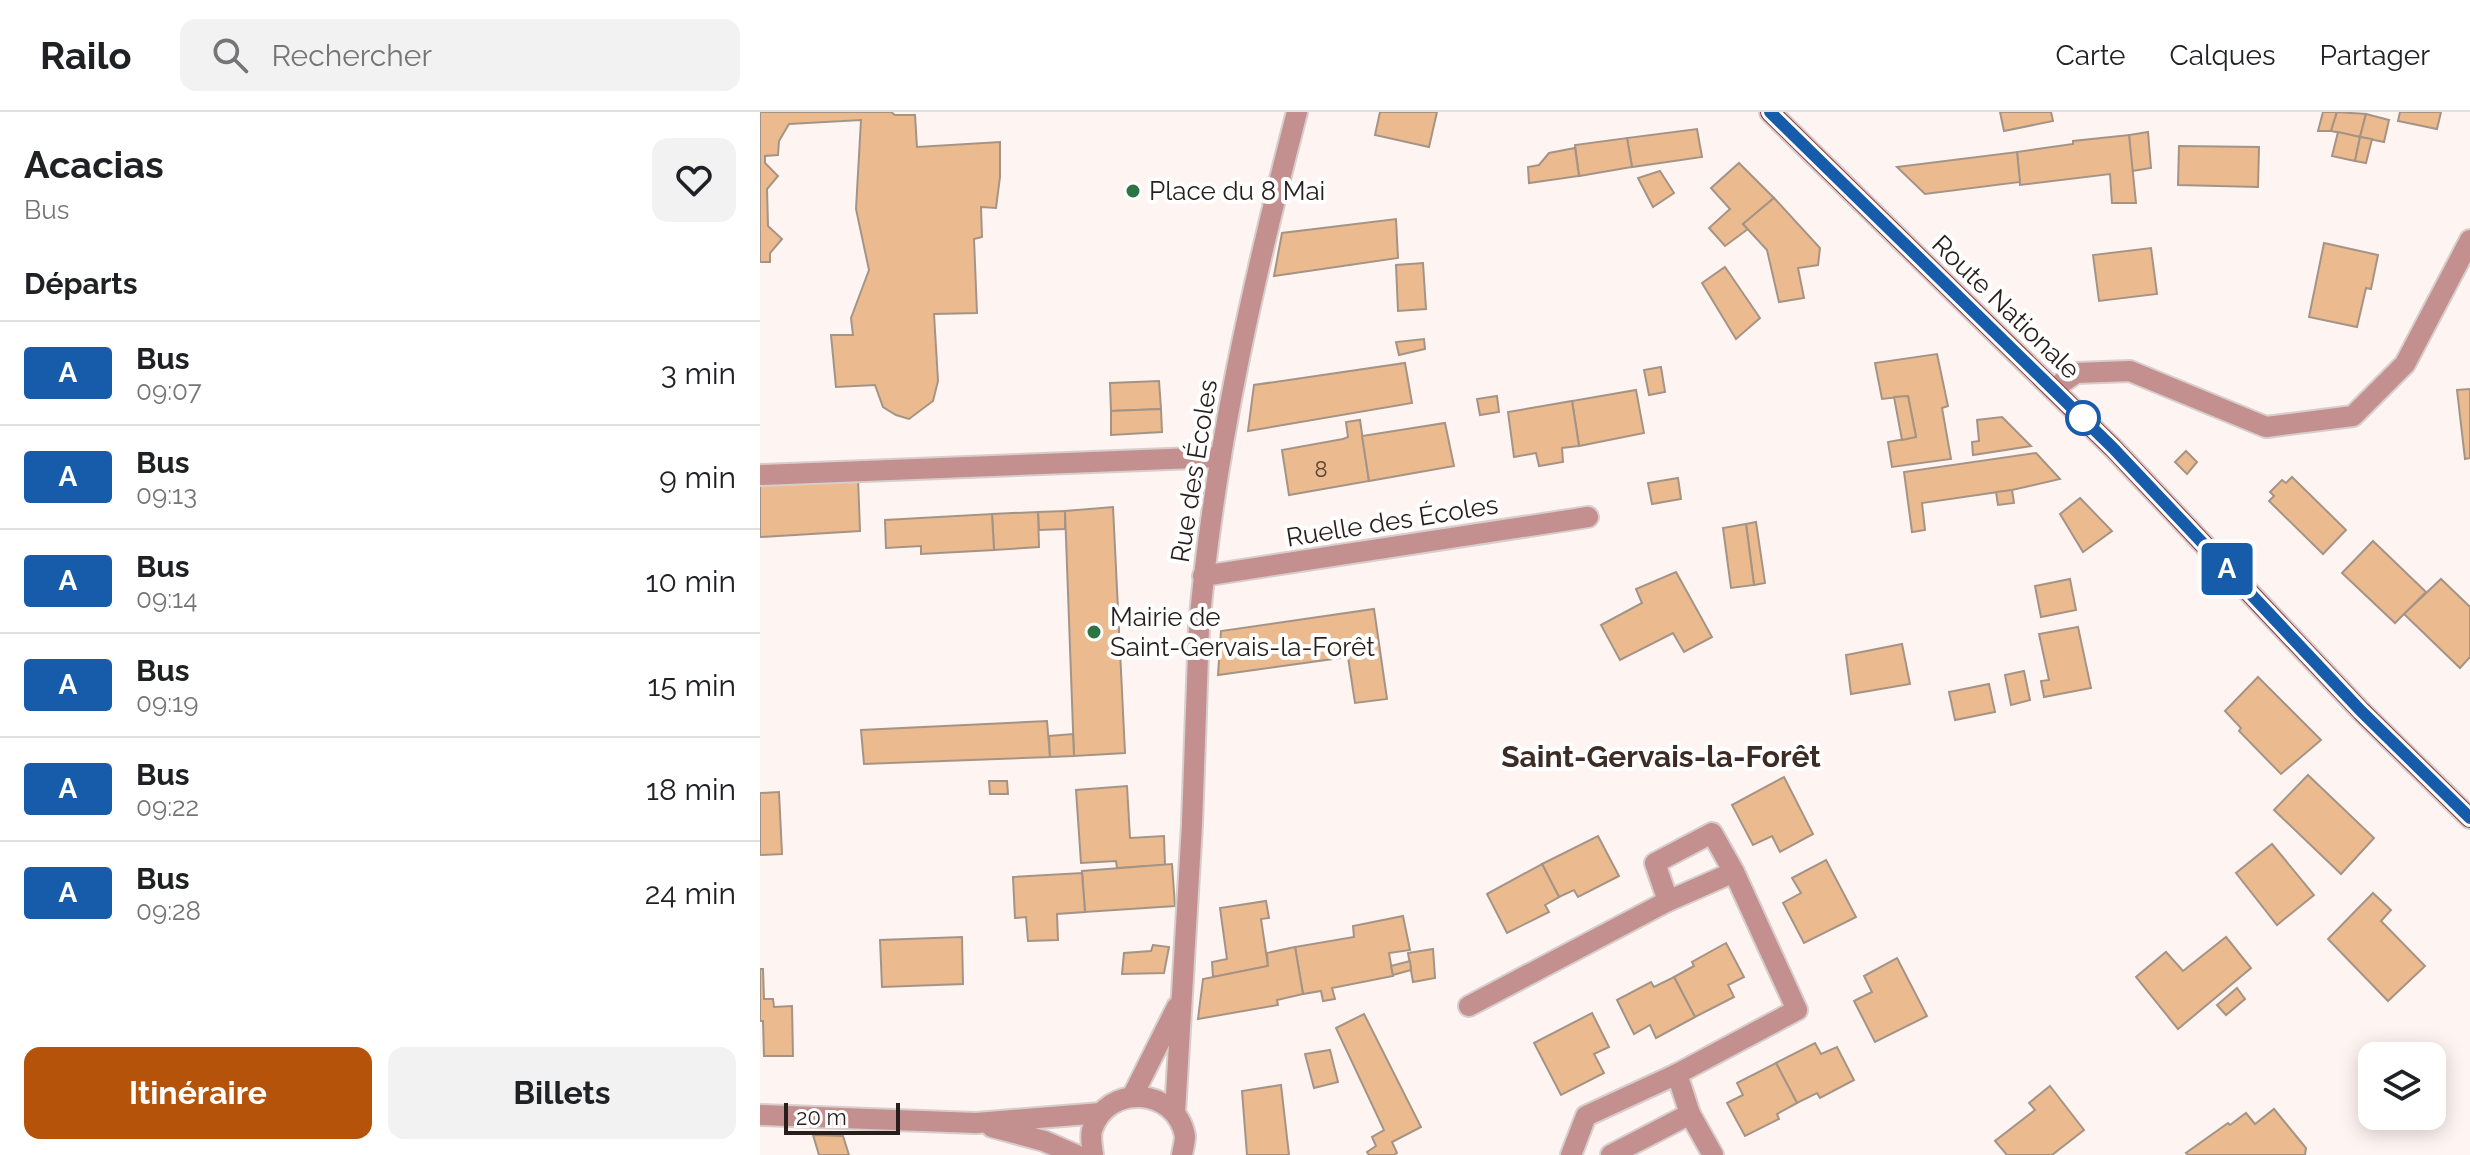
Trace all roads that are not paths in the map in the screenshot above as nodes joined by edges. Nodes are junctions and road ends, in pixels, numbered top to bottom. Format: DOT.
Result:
graph roads {
  1 [pos="1297,112"];
  2 [pos="1770,112"];
  3 [pos="2470,240"];
  4 [pos="2053,389"];
  5 [pos="1220,457"];
  6 [pos="760,475"];
  7 [pos="1588,517"];
  8 [pos="1203,576"];
  9 [pos="2470,818"];
  10 [pos="1734,872"];
  11 [pos="1668,901"];
  12 [pos="1184,988"];
  13 [pos="1469,1006"];
  14 [pos="1677,1074"];
  15 [pos="1133,1095"];
  16 [pos="1101,1113"];
  17 [pos="1175,1113"];
  18 [pos="1690,1114"];
  19 [pos="760,1115"];
  20 [pos="976,1123"];
  21 [pos="1076,1155"];
  22 [pos="1093,1155"];
  23 [pos="1182,1155"];
  24 [pos="1571,1155"];
  25 [pos="1611,1155"];
  26 [pos="1713,1155"];
  1 -- 5 [label="street, Rue des Écoles"];
  2 -- 4 [label="main road, Route Nationale"];
  3 -- 4 [label="street"];
  4 -- 9 [label="main road, Route Nationale"];
  5 -- 6 [label="street"];
  5 -- 8 [label="street, Rue des Écoles"];
  7 -- 8 [label="street, Ruelle des Écoles"];
  8 -- 12 [label="street, Rue des Écoles"];
  10 -- 11 [label="street"];
  10 -- 11 [label="street"];
  10 -- 14 [label="street"];
  11 -- 13 [label="street"];
  12 -- 15 [label="street, Rue des Écoles"];
  12 -- 17 [label="street, Rue des Écoles"];
  14 -- 18 [label="street"];
  14 -- 24 [label="street"];
  15 -- 16 [label="street"];
  15 -- 17 [label="street"];
  16 -- 20 [label="street"];
  16 -- 22 [label="street"];
  17 -- 23 [label="street, Rue des Écoles"];
  18 -- 25 [label="street"];
  18 -- 26 [label="street"];
  19 -- 20 [label="street"];
  20 -- 21 [label="street"];
}
